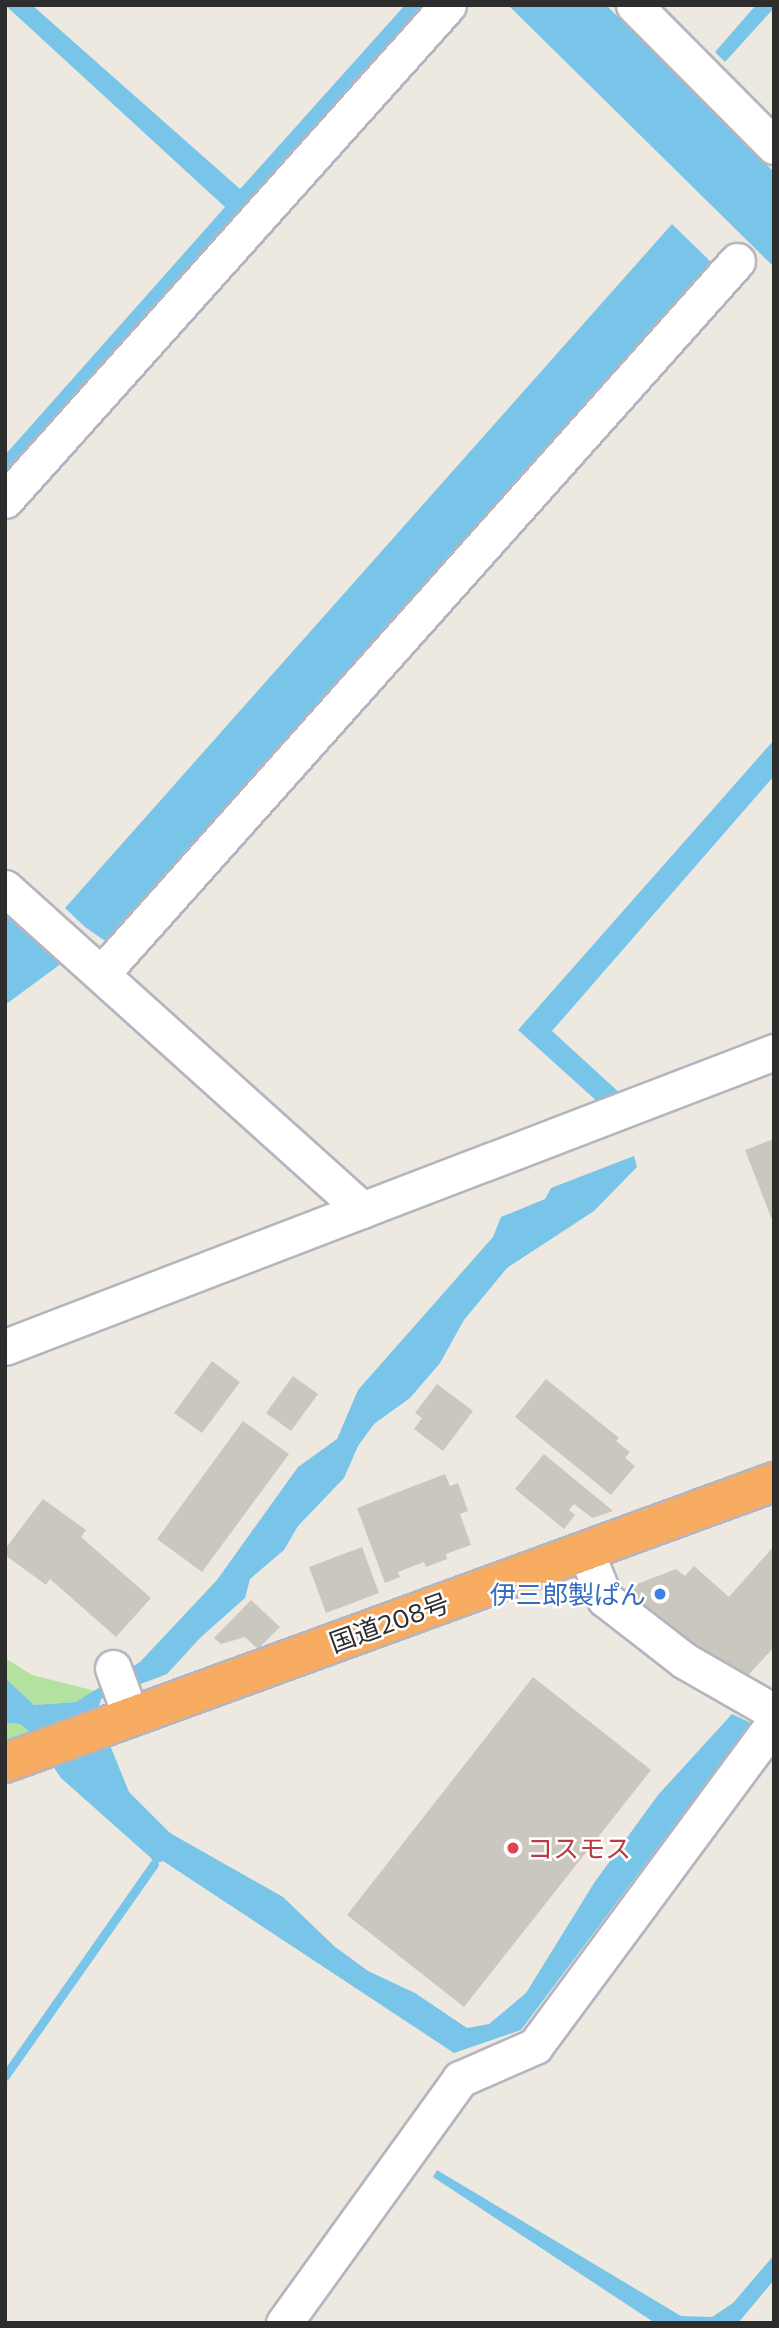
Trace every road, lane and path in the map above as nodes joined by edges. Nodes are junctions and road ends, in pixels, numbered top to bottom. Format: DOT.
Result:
graph roads {
  1 [pos="448,5"];
  2 [pos="634,5"];
  3 [pos="774,146"];
  4 [pos="737,261"];
  5 [pos="5,500"];
  6 [pos="5,888"];
  7 [pos="102,973"];
  8 [pos="774,1052"];
  9 [pos="362,1210"];
  10 [pos="5,1347"];
  11 [pos="774,1482"];
  12 [pos="585,1550"];
  13 [pos="774,1712"];
  14 [pos="774,1723"];
  15 [pos="5,1763"];
  16 [pos="284,2323"];
  1 -- 5 [label="street"];
  2 -- 3 [label="street"];
  4 -- 7 [label="street"];
  6 -- 7 [label="street"];
  7 -- 9 [label="street"];
  8 -- 9 [label="street"];
  9 -- 10 [label="street"];
  11 -- 12 [label="highway, 国道208号"];
  12 -- 13 [label="street"];
  12 -- 15 [label="highway, 国道208号"];
  14 -- 16 [label="street"];
}
